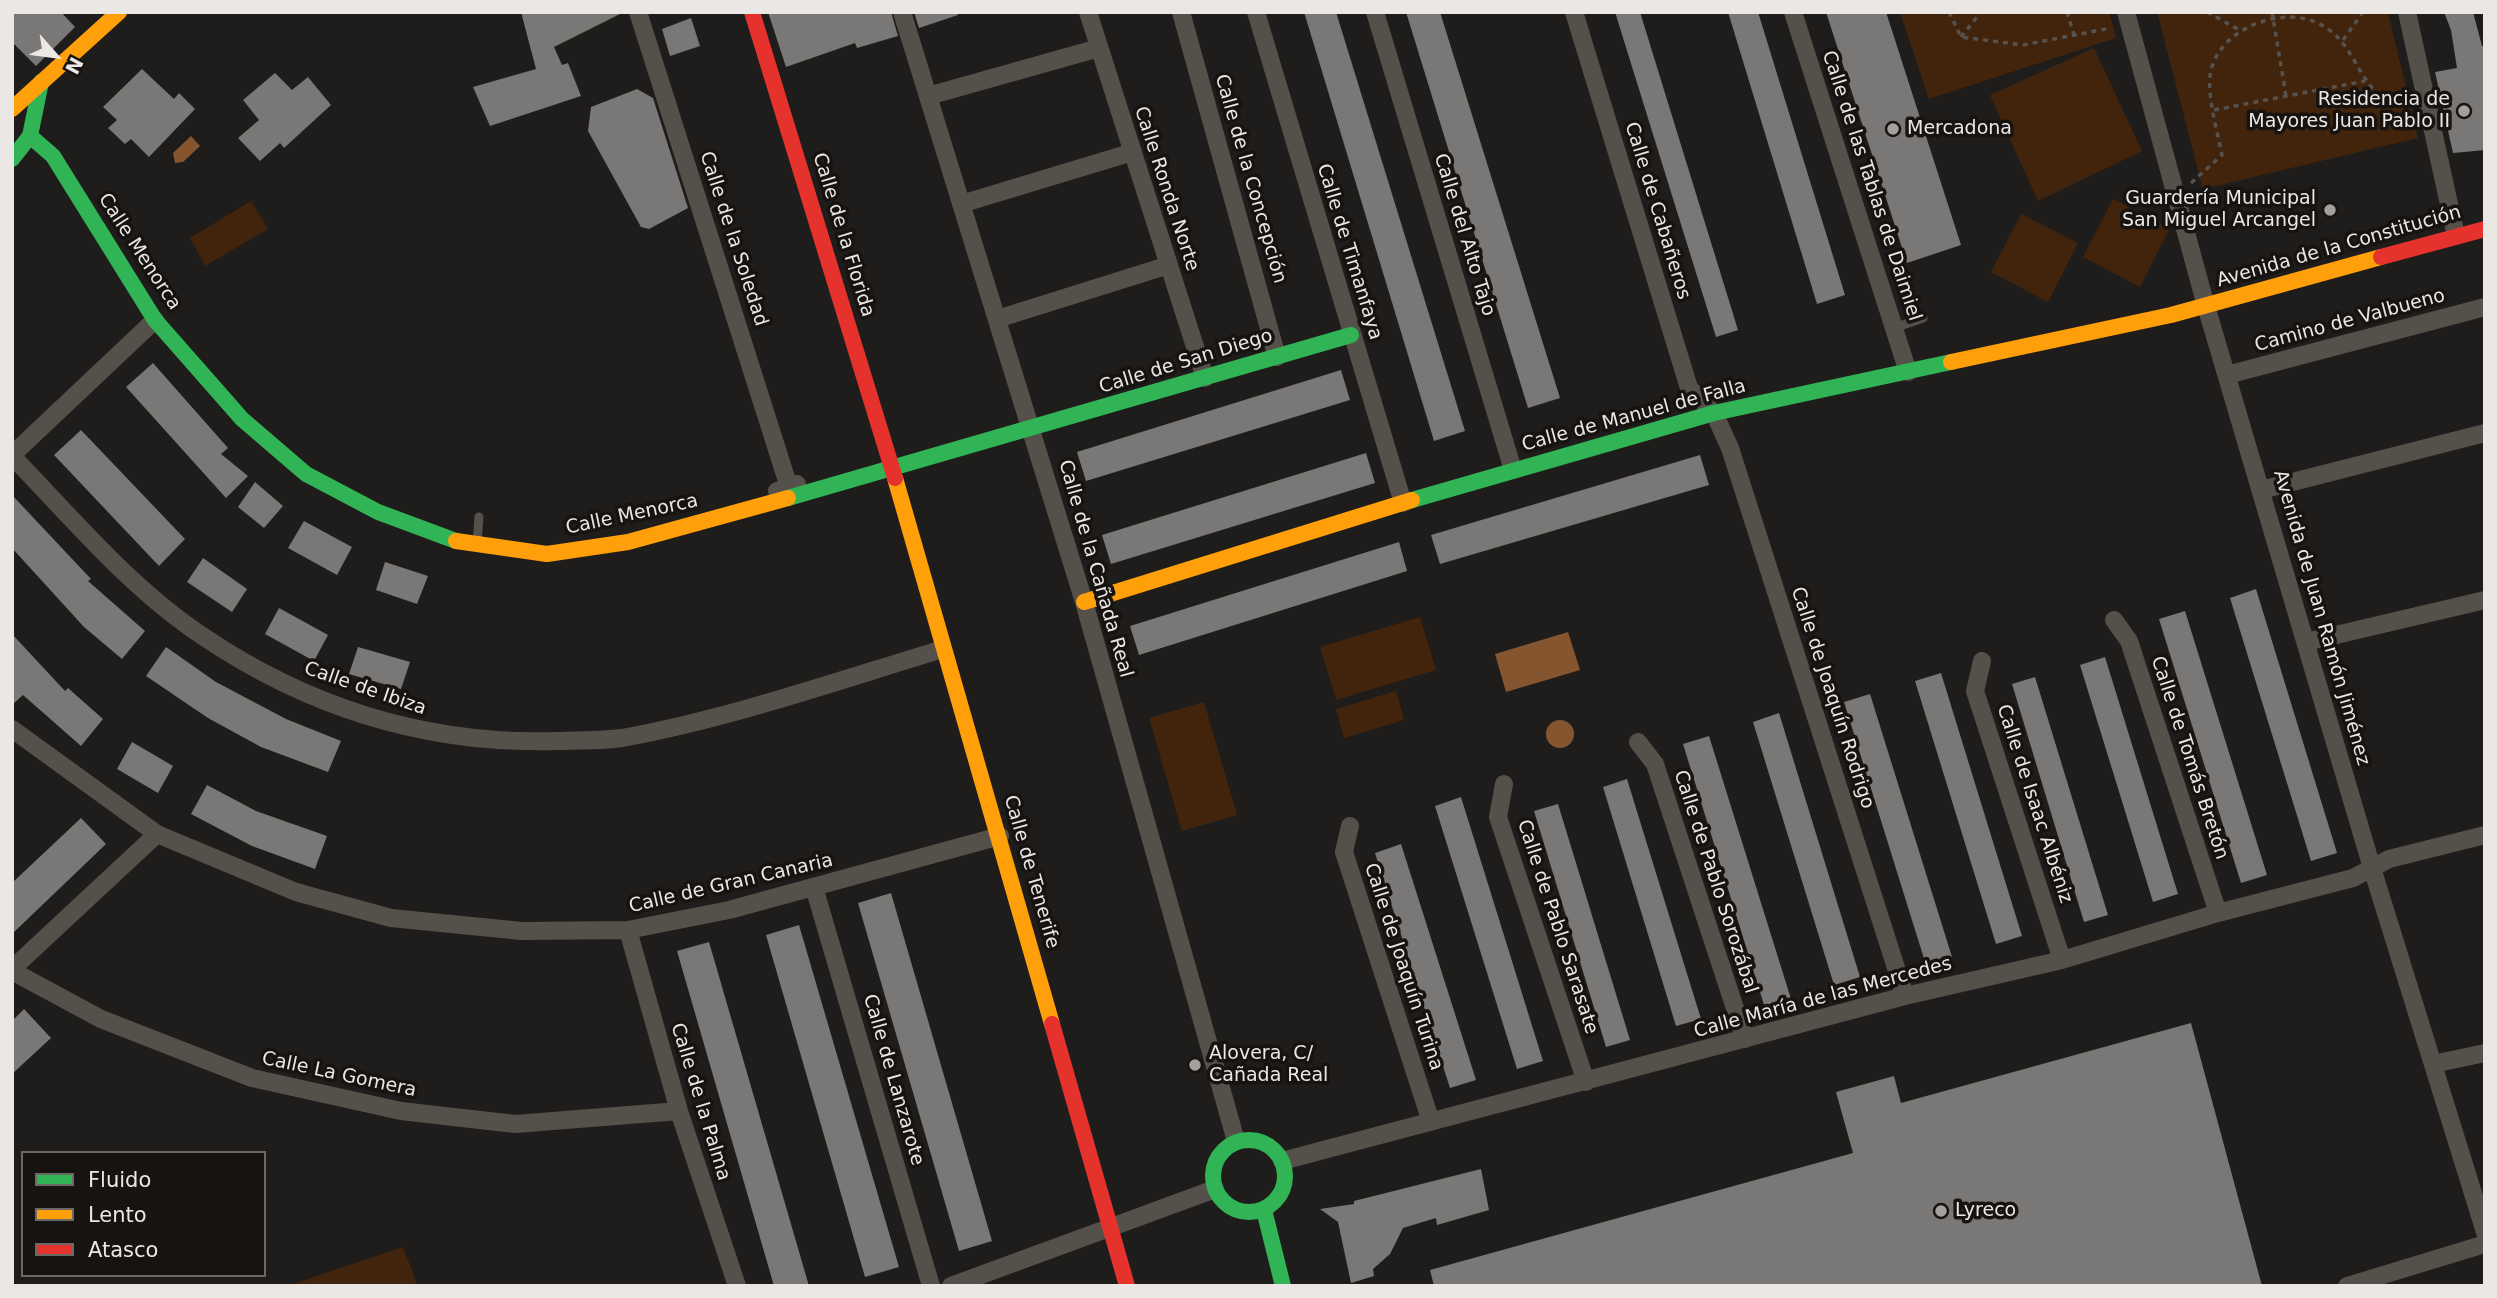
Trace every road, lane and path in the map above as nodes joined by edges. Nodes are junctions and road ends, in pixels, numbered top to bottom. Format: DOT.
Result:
graph roads {
  1 [pos="119,12"];
  2 [pos="638,12"];
  3 [pos="752,12"];
  4 [pos="902,12"];
  5 [pos="1088,12"];
  6 [pos="1181,12"];
  7 [pos="1256,12"];
  8 [pos="1375,12"];
  9 [pos="1574,12"];
  10 [pos="1793,12"];
  11 [pos="1949,12"];
  12 [pos="1981,12"];
  13 [pos="2067,12"];
  14 [pos="2207,12"];
  15 [pos="2272,12"];
  16 [pos="2363,12"];
  17 [pos="2407,12"];
  18 [pos="2273,18"];
  19 [pos="2128,19"];
  20 [pos="2241,31"];
  21 [pos="2074,35"];
  22 [pos="1961,37"];
  23 [pos="2343,40"];
  24 [pos="1099,48"];
  25 [pos="2365,80"];
  26 [pos="41,82"];
  27 [pos="928,96"];
  28 [pos="2286,96"];
  29 [pos="2426,100"];
  30 [pos="12,109"];
  31 [pos="2214,110"];
  32 [pos="30,136"];
  33 [pos="1133,152"];
  34 [pos="12,159"];
  35 [pos="2176,196"];
  36 [pos="961,204"];
  37 [pos="2485,229"];
  38 [pos="2456,236"];
  39 [pos="1169,265"];
  40 [pos="2206,306"];
  41 [pos="2485,307"];
  42 [pos="1923,318"];
  43 [pos="997,319"];
  44 [pos="155,320"];
  45 [pos="1894,328"];
  46 [pos="1352,335"];
  47 [pos="1278,357"];
  48 [pos="1908,372"];
  49 [pos="2227,375"];
  50 [pos="1205,378"];
  51 [pos="1714,414"];
  52 [pos="1032,430"];
  53 [pos="2485,433"];
  54 [pos="12,456"];
  55 [pos="893,470"];
  56 [pos="1513,470"];
  57 [pos="2261,490"];
  58 [pos="781,501"];
  59 [pos="1403,503"];
  60 [pos="479,517"];
  61 [pos="477,545"];
  62 [pos="2485,600"];
  63 [pos="1084,602"];
  64 [pos="2114,620"];
  65 [pos="2306,642"];
  66 [pos="943,649"];
  67 [pos="1982,661"];
  68 [pos="12,729"];
  69 [pos="1639,742"];
  70 [pos="1504,784"];
  71 [pos="1350,826"];
  72 [pos="157,834"];
  73 [pos="2485,835"];
  74 [pos="1000,836"];
  75 [pos="2372,868"];
  76 [pos="814,887"];
  77 [pos="2218,913"];
  78 [pos="628,930"];
  79 [pos="2062,960"];
  80 [pos="12,970"];
  81 [pos="1905,996"];
  82 [pos="1745,1039"];
  83 [pos="2485,1052"];
  84 [pos="2433,1064"];
  85 [pos="1586,1082"];
  86 [pos="679,1111"];
  87 [pos="1431,1122"];
  88 [pos="1236,1142"];
  89 [pos="1283,1161"];
  90 [pos="1215,1189"];
  91 [pos="1264,1210"];
  92 [pos="1110,1228"];
  93 [pos="2485,1232"];
  94 [pos="2485,1244"];
  95 [pos="737,1286"];
  96 [pos="931,1286"];
  97 [pos="951,1286"];
  98 [pos="1127,1286"];
  99 [pos="1283,1286"];
  100 [pos="2347,1286"];
  1 -- 26 [label="street"];
  2 -- 58 [label="street, Calle de la Soledad"];
  3 -- 55 [label="street, Calle de la Florida"];
  4 -- 27 [label="street, Calle de la Cañada Real"];
  5 -- 24 [label="street, Calle Ronda Norte"];
  6 -- 47 [label="street, Calle de la Concepción"];
  7 -- 46 [label="street, Calle de Timanfaya"];
  8 -- 56 [label="street, Calle del Alto Tajo"];
  9 -- 51 [label="street, Calle de Cabañeros"];
  10 -- 45 [label="street, Calle de las Tablas de Daimiel"];
  11 -- 22 [label="path"];
  12 -- 22 [label="path"];
  13 -- 21 [label="path"];
  14 -- 20 [label="path"];
  15 -- 18 [label="path"];
  16 -- 23 [label="path"];
  17 -- 29 [label="street"];
  18 -- 20 [label="path"];
  18 -- 23 [label="path"];
  18 -- 28 [label="path"];
  19 -- 21 [label="path"];
  19 -- 35 [label="street, Avenida de Juan Ramón Jiménez"];
  20 -- 31 [label="path"];
  21 -- 22 [label="path"];
  23 -- 25 [label="path"];
  24 -- 27 [label="street"];
  24 -- 33 [label="street, Calle Ronda Norte"];
  25 -- 28 [label="path"];
  25 -- 29 [label="path"];
  26 -- 30 [label="street"];
  26 -- 32 [label="street"];
  27 -- 36 [label="street, Calle de la Cañada Real"];
  28 -- 31 [label="path"];
  29 -- 38 [label="street"];
  31 -- 35 [label="path"];
  32 -- 34 [label="street"];
  32 -- 44 [label="street, Calle Menorca"];
  33 -- 36 [label="street"];
  33 -- 39 [label="street, Calle Ronda Norte"];
  35 -- 40 [label="street, Avenida de Juan Ramón Jiménez"];
  36 -- 43 [label="street, Calle de la Cañada Real"];
  37 -- 38 [label="street, Avenida de la Constitución"];
  38 -- 40 [label="street, Avenida de la Constitución"];
  39 -- 43 [label="street"];
  39 -- 50 [label="street, Calle Ronda Norte"];
  40 -- 48 [label="street, Calle de Manuel de Falla"];
  40 -- 49 [label="street, Avenida de Juan Ramón Jiménez"];
  41 -- 49 [label="street, Camino de Valbueno"];
  42 -- 45 [label="lane"];
  43 -- 52 [label="street, Calle de la Cañada Real"];
  44 -- 54 [label="street"];
  44 -- 61 [label="street, Calle Menorca"];
  45 -- 48 [label="street, Calle de las Tablas de Daimiel"];
  46 -- 47 [label="street, Calle de San Diego"];
  46 -- 59 [label="street, Calle de Timanfaya"];
  47 -- 50 [label="street, Calle de San Diego"];
  48 -- 51 [label="street, Calle de Manuel de Falla"];
  49 -- 57 [label="street, Avenida de Juan Ramón Jiménez"];
  50 -- 52 [label="street, Calle de San Diego"];
  51 -- 56 [label="street, Calle de Manuel de Falla"];
  51 -- 81 [label="street, Calle de Joaquín Rodrigo"];
  52 -- 55 [label="street, Calle Menorca"];
  52 -- 63 [label="street, Calle de la Cañada Real"];
  53 -- 57 [label="street"];
  54 -- 66 [label="street, Calle de Ibiza"];
  55 -- 58 [label="street, Calle Menorca"];
  55 -- 66 [label="street, Calle de Tenerife"];
  56 -- 59 [label="street, Calle de Manuel de Falla"];
  57 -- 65 [label="street, Avenida de Juan Ramón Jiménez"];
  58 -- 61 [label="street, Calle Menorca"];
  59 -- 63 [label="street, Calle de Manuel de Falla"];
  60 -- 61 [label="lane"];
  62 -- 65 [label="street"];
  63 -- 88 [label="street, Calle de la Cañada Real"];
  64 -- 77 [label="street, Calle de Tomás Bretón"];
  65 -- 75 [label="street, Avenida de Juan Ramón Jiménez"];
  66 -- 74 [label="street, Calle de Tenerife"];
  67 -- 79 [label="street, Calle de Isaac Albéniz"];
  68 -- 72 [label="street, Calle de Gran Canaria"];
  69 -- 82 [label="street, Calle de Pablo Sorozábal"];
  70 -- 85 [label="street, Calle de Pablo Sarasate"];
  71 -- 87 [label="street, Calle de Joaquín Turina"];
  72 -- 78 [label="street, Calle de Gran Canaria"];
  72 -- 80 [label="street"];
  73 -- 75 [label="street, Calle María de las Mercedes"];
  74 -- 76 [label="street, Calle de Gran Canaria"];
  74 -- 92 [label="street, Calle de Tenerife"];
  75 -- 77 [label="street, Calle María de las Mercedes"];
  75 -- 84 [label="street, Avenida de Juan Ramón Jiménez"];
  76 -- 78 [label="street, Calle de Gran Canaria"];
  76 -- 96 [label="street, Calle de Lanzarote"];
  77 -- 79 [label="street, Calle María de las Mercedes"];
  78 -- 86 [label="street, Calle de la Palma"];
  79 -- 81 [label="street, Calle María de las Mercedes"];
  80 -- 86 [label="street, Calle La Gomera"];
  81 -- 82 [label="street, Calle María de las Mercedes"];
  82 -- 85 [label="street, Calle María de las Mercedes"];
  83 -- 84 [label="street"];
  84 -- 93 [label="street, Avenida de Juan Ramón Jiménez"];
  85 -- 87 [label="street, Calle María de las Mercedes"];
  86 -- 95 [label="street, Calle de la Palma"];
  87 -- 89 [label="street, Calle María de las Mercedes"];
  88 -- 89 [label="street"];
  88 -- 90 [label="street"];
  89 -- 91 [label="street"];
  90 -- 91 [label="street"];
  90 -- 92 [label="street"];
  91 -- 99 [label="street"];
  92 -- 97 [label="street"];
  92 -- 98 [label="street, Calle de Tenerife"];
  94 -- 100 [label="street"];
}
